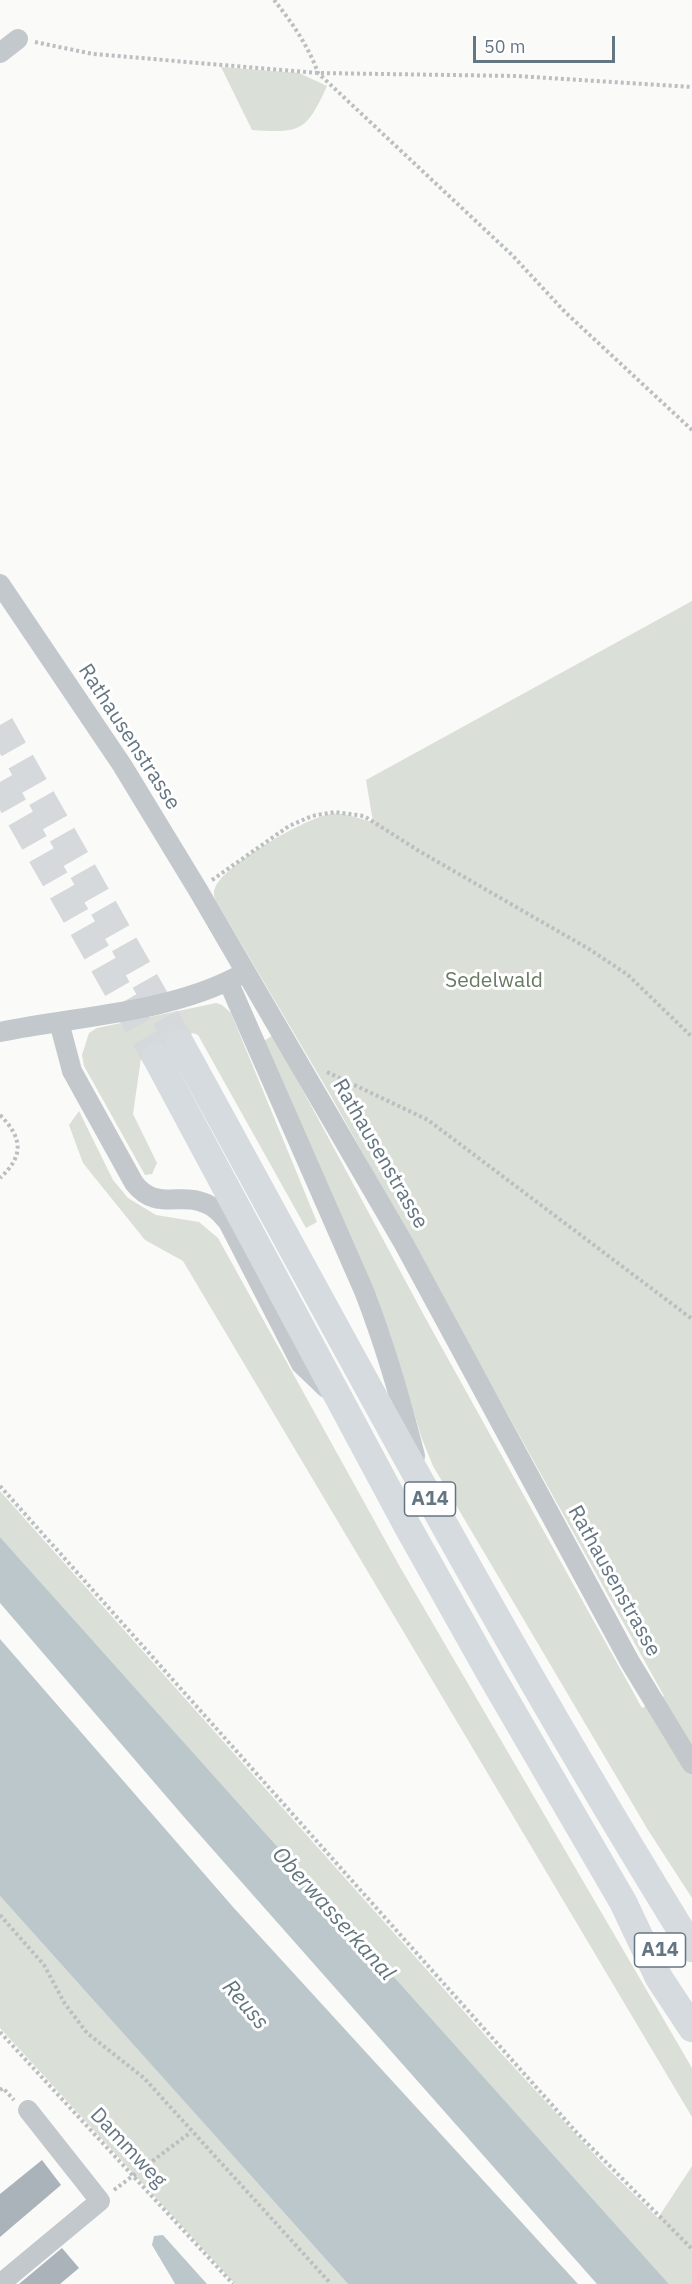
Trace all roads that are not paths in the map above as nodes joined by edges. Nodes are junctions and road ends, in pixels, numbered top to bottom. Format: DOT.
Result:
graph roads {
  1 [pos="18,39"];
  2 [pos="0,53"];
  3 [pos="0,584"];
  4 [pos="237,977"];
  5 [pos="59,1022"];
  6 [pos="0,1032"];
  7 [pos="339,1400"];
  8 [pos="421,1482"];
  9 [pos="692,1764"];
  10 [pos="623,1902"];
  11 [pos="692,1948"];
  12 [pos="692,2001"];
  13 [pos="692,2028"];
  14 [pos="28,2110"];
  15 [pos="0,2284"];
  1 -- 2 [label="street"];
  3 -- 4 [label="street, Rathausenstrasse"];
  4 -- 5 [label="street"];
  4 -- 8 [label="street"];
  4 -- 9 [label="street, Rathausenstrasse"];
  5 -- 6 [label="street"];
  5 -- 7 [label="street"];
  7 -- 8 [label="highway, A14"];
  7 -- 10 [label="highway, A14"];
  8 -- 11 [label="highway, A14"];
  10 -- 12 [label="highway, A14"];
  10 -- 13 [label="highway, A14"];
  14 -- 15 [label="street"];
}
